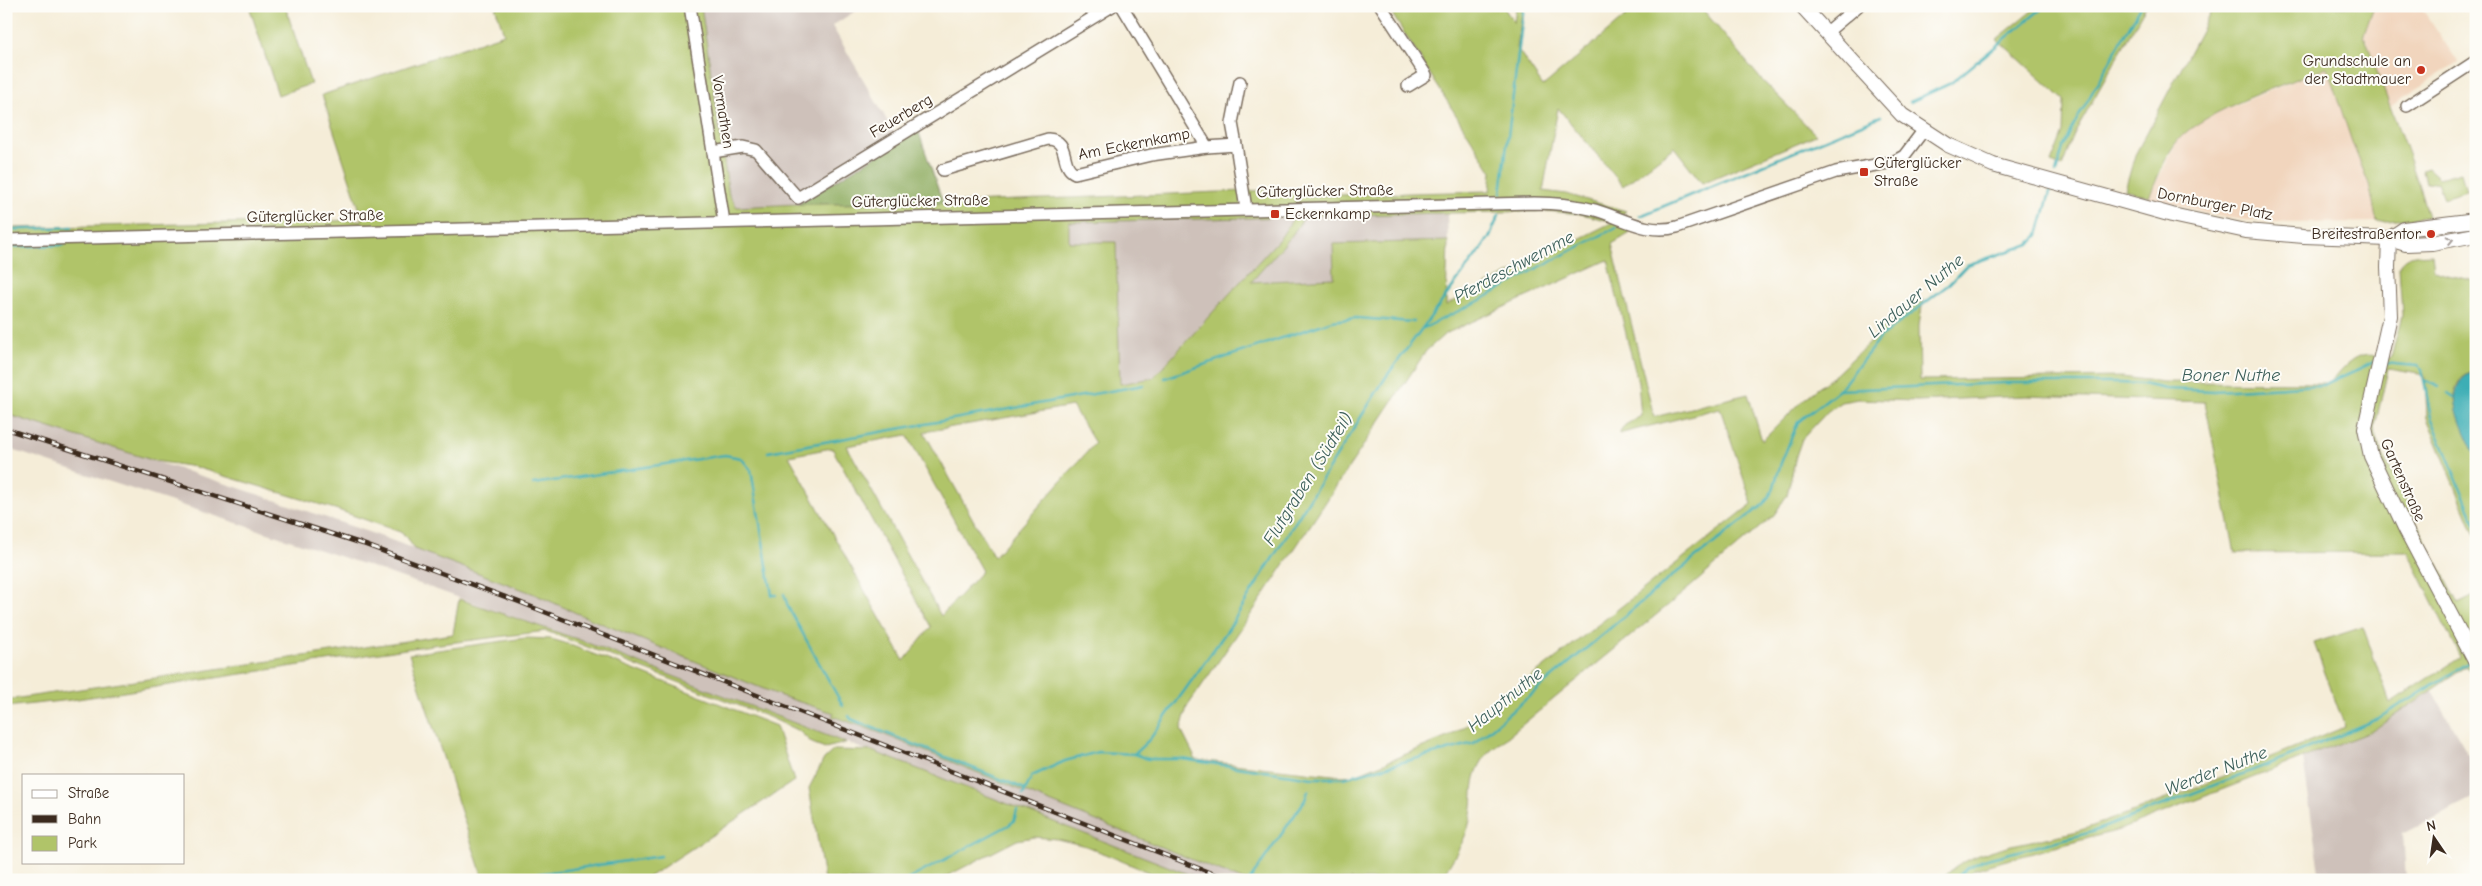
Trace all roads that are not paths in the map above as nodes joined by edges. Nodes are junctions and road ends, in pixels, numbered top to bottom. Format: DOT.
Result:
graph roads {
  1 [pos="690,6"];
  2 [pos="1112,6"];
  3 [pos="1122,6"];
  4 [pos="1381,6"];
  5 [pos="1802,6"];
  6 [pos="1858,6"];
  7 [pos="1826,33"];
  8 [pos="2476,61"];
  9 [pos="1240,82"];
  10 [pos="1408,86"];
  11 [pos="2407,106"];
  12 [pos="1923,130"];
  13 [pos="1236,145"];
  14 [pos="1207,147"];
  15 [pos="713,152"];
  16 [pos="944,170"];
  17 [pos="1246,209"];
  18 [pos="2476,220"];
  19 [pos="724,222"];
  20 [pos="2476,235"];
  21 [pos="2389,239"];
  22 [pos="6,240"];
  23 [pos="2473,657"];
  1 -- 15 [label="street, Vormathen"];
  2 -- 15 [label="street, Feuerberg"];
  3 -- 14 [label="street, Am Eckernkamp"];
  4 -- 10 [label="street"];
  5 -- 7 [label="main road, Dornburger Platz"];
  6 -- 7 [label="street"];
  7 -- 12 [label="main road, Dornburger Platz"];
  8 -- 11 [label="street"];
  9 -- 13 [label="street"];
  12 -- 17 [label="street, Güterglücker Straße"];
  12 -- 21 [label="main road, Dornburger Platz"];
  13 -- 14 [label="street, Am Eckernkamp"];
  13 -- 17 [label="street"];
  14 -- 16 [label="street, Am Eckernkamp"];
  15 -- 19 [label="street, Vormathen"];
  17 -- 19 [label="street, Güterglücker Straße"];
  18 -- 21 [label="main road"];
  19 -- 22 [label="street, Güterglücker Straße"];
  21 -- 20 [label="main road, Dornburger Platz, one-way"];
  21 -- 23 [label="main road, Gartenstraße"];
}
